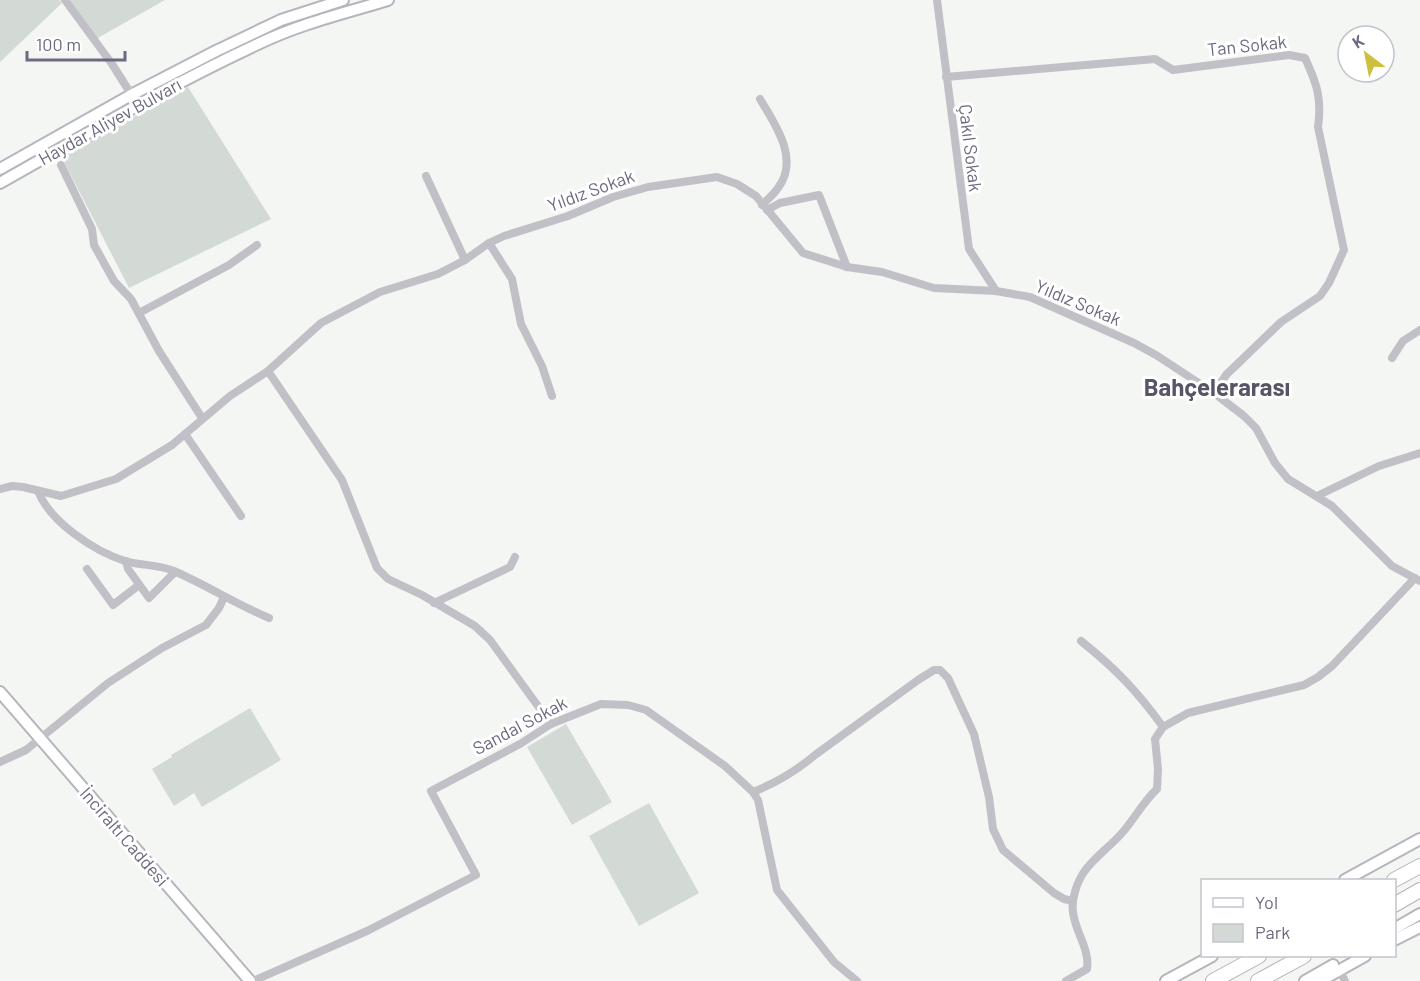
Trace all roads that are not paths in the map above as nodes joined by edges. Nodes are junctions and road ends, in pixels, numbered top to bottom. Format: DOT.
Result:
graph roads {
  1 [pos="65,0"];
  2 [pos="344,0"];
  3 [pos="388,0"];
  4 [pos="937,0"];
  5 [pos="946,77"];
  6 [pos="132,94"];
  7 [pos="760,99"];
  8 [pos="138,105"];
  9 [pos="61,165"];
  10 [pos="0,169"];
  11 [pos="426,176"];
  12 [pos="0,183"];
  13 [pos="764,208"];
  14 [pos="489,243"];
  15 [pos="257,245"];
  16 [pos="465,260"];
  17 [pos="847,267"];
  18 [pos="996,291"];
  19 [pos="139,313"];
  20 [pos="1420,330"];
  21 [pos="1392,358"];
  22 [pos="268,371"];
  23 [pos="1214,393"];
  24 [pos="552,396"];
  25 [pos="202,418"];
  26 [pos="185,434"];
  27 [pos="1420,453"];
  28 [pos="0,489"];
  29 [pos="38,491"];
  30 [pos="1317,496"];
  31 [pos="241,516"];
  32 [pos="515,557"];
  33 [pos="126,561"];
  34 [pos="87,569"];
  35 [pos="175,572"];
  36 [pos="1417,579"];
  37 [pos="140,585"];
  38 [pos="224,597"];
  39 [pos="434,603"];
  40 [pos="268,618"];
  41 [pos="1081,641"];
  42 [pos="0,692"];
  43 [pos="551,724"];
  44 [pos="1163,727"];
  45 [pos="40,739"];
  46 [pos="0,762"];
  47 [pos="753,792"];
  48 [pos="1420,839"];
  49 [pos="1420,866"];
  50 [pos="1346,879"];
  51 [pos="1396,879"];
  52 [pos="1420,890"];
  53 [pos="1073,901"];
  54 [pos="1396,904"];
  55 [pos="1420,914"];
  56 [pos="1420,927"];
  57 [pos="1396,928"];
  58 [pos="1396,939"];
  59 [pos="1210,957"];
  60 [pos="1257,957"];
  61 [pos="1302,957"];
  62 [pos="1347,957"];
  63 [pos="1363,957"];
  64 [pos="1339,969"];
  65 [pos="251,981"];
  66 [pos="857,981"];
  67 [pos="1066,981"];
  68 [pos="1166,981"];
  69 [pos="1213,981"];
  70 [pos="1258,981"];
  71 [pos="1305,981"];
  72 [pos="1320,981"];
  73 [pos="1345,981"];
  1 -- 6 [label="street"];
  2 -- 6 [label="main road, Haydar Aliyev Bulvarı"];
  3 -- 8 [label="main road, Haydar Aliyev Bulvarı"];
  4 -- 5 [label="street, Çakıl Sokak"];
  5 -- 18 [label="street, Çakıl Sokak"];
  5 -- 23 [label="street, Tan Sokak"];
  6 -- 8 [label="street"];
  6 -- 10 [label="main road, Haydar Aliyev Bulvarı"];
  7 -- 13 [label="street"];
  8 -- 12 [label="main road, Haydar Aliyev Bulvarı"];
  9 -- 19 [label="street"];
  11 -- 16 [label="street"];
  13 -- 14 [label="street, Yıldız Sokak"];
  13 -- 17 [label="street, Yıldız Sokak"];
  13 -- 17 [label="street"];
  14 -- 16 [label="street, Yıldız Sokak"];
  14 -- 24 [label="street"];
  15 -- 19 [label="street"];
  16 -- 22 [label="street, Yıldız Sokak"];
  17 -- 18 [label="street, Yıldız Sokak"];
  18 -- 23 [label="street, Yıldız Sokak"];
  19 -- 25 [label="street"];
  20 -- 21 [label="street"];
  22 -- 25 [label="street, Yıldız Sokak"];
  22 -- 39 [label="street"];
  23 -- 30 [label="street, Yıldız Sokak"];
  25 -- 26 [label="street, Yıldız Sokak"];
  26 -- 29 [label="street, Yıldız Sokak"];
  26 -- 31 [label="street"];
  27 -- 30 [label="street"];
  28 -- 29 [label="street, Yıldız Sokak"];
  29 -- 33 [label="street"];
  30 -- 36 [label="street, Yıldız Sokak"];
  32 -- 39 [label="street"];
  33 -- 35 [label="street"];
  33 -- 37 [label="street"];
  34 -- 37 [label="street"];
  35 -- 37 [label="street"];
  35 -- 38 [label="street"];
  36 -- 44 [label="street"];
  38 -- 40 [label="street"];
  38 -- 45 [label="street"];
  39 -- 43 [label="street"];
  41 -- 44 [label="street"];
  42 -- 45 [label="main road, İnciraltı Caddesi"];
  43 -- 47 [label="street, Sandal Sokak"];
  43 -- 65 [label="street, Sandal Sokak"];
  44 -- 53 [label="street"];
  45 -- 46 [label="street"];
  45 -- 65 [label="main road, İnciraltı Caddesi"];
  47 -- 53 [label="street"];
  47 -- 66 [label="street, Sandal Sokak"];
  48 -- 50 [label="main road"];
  49 -- 51 [label="highway"];
  52 -- 54 [label="highway"];
  53 -- 67 [label="street"];
  55 -- 57 [label="main road"];
  56 -- 58 [label="main road"];
  59 -- 68 [label="main road"];
  60 -- 69 [label="highway"];
  61 -- 70 [label="highway"];
  62 -- 71 [label="main road"];
  63 -- 64 [label="main road"];
  64 -- 72 [label="main road"];
  64 -- 73 [label="street"];
}
